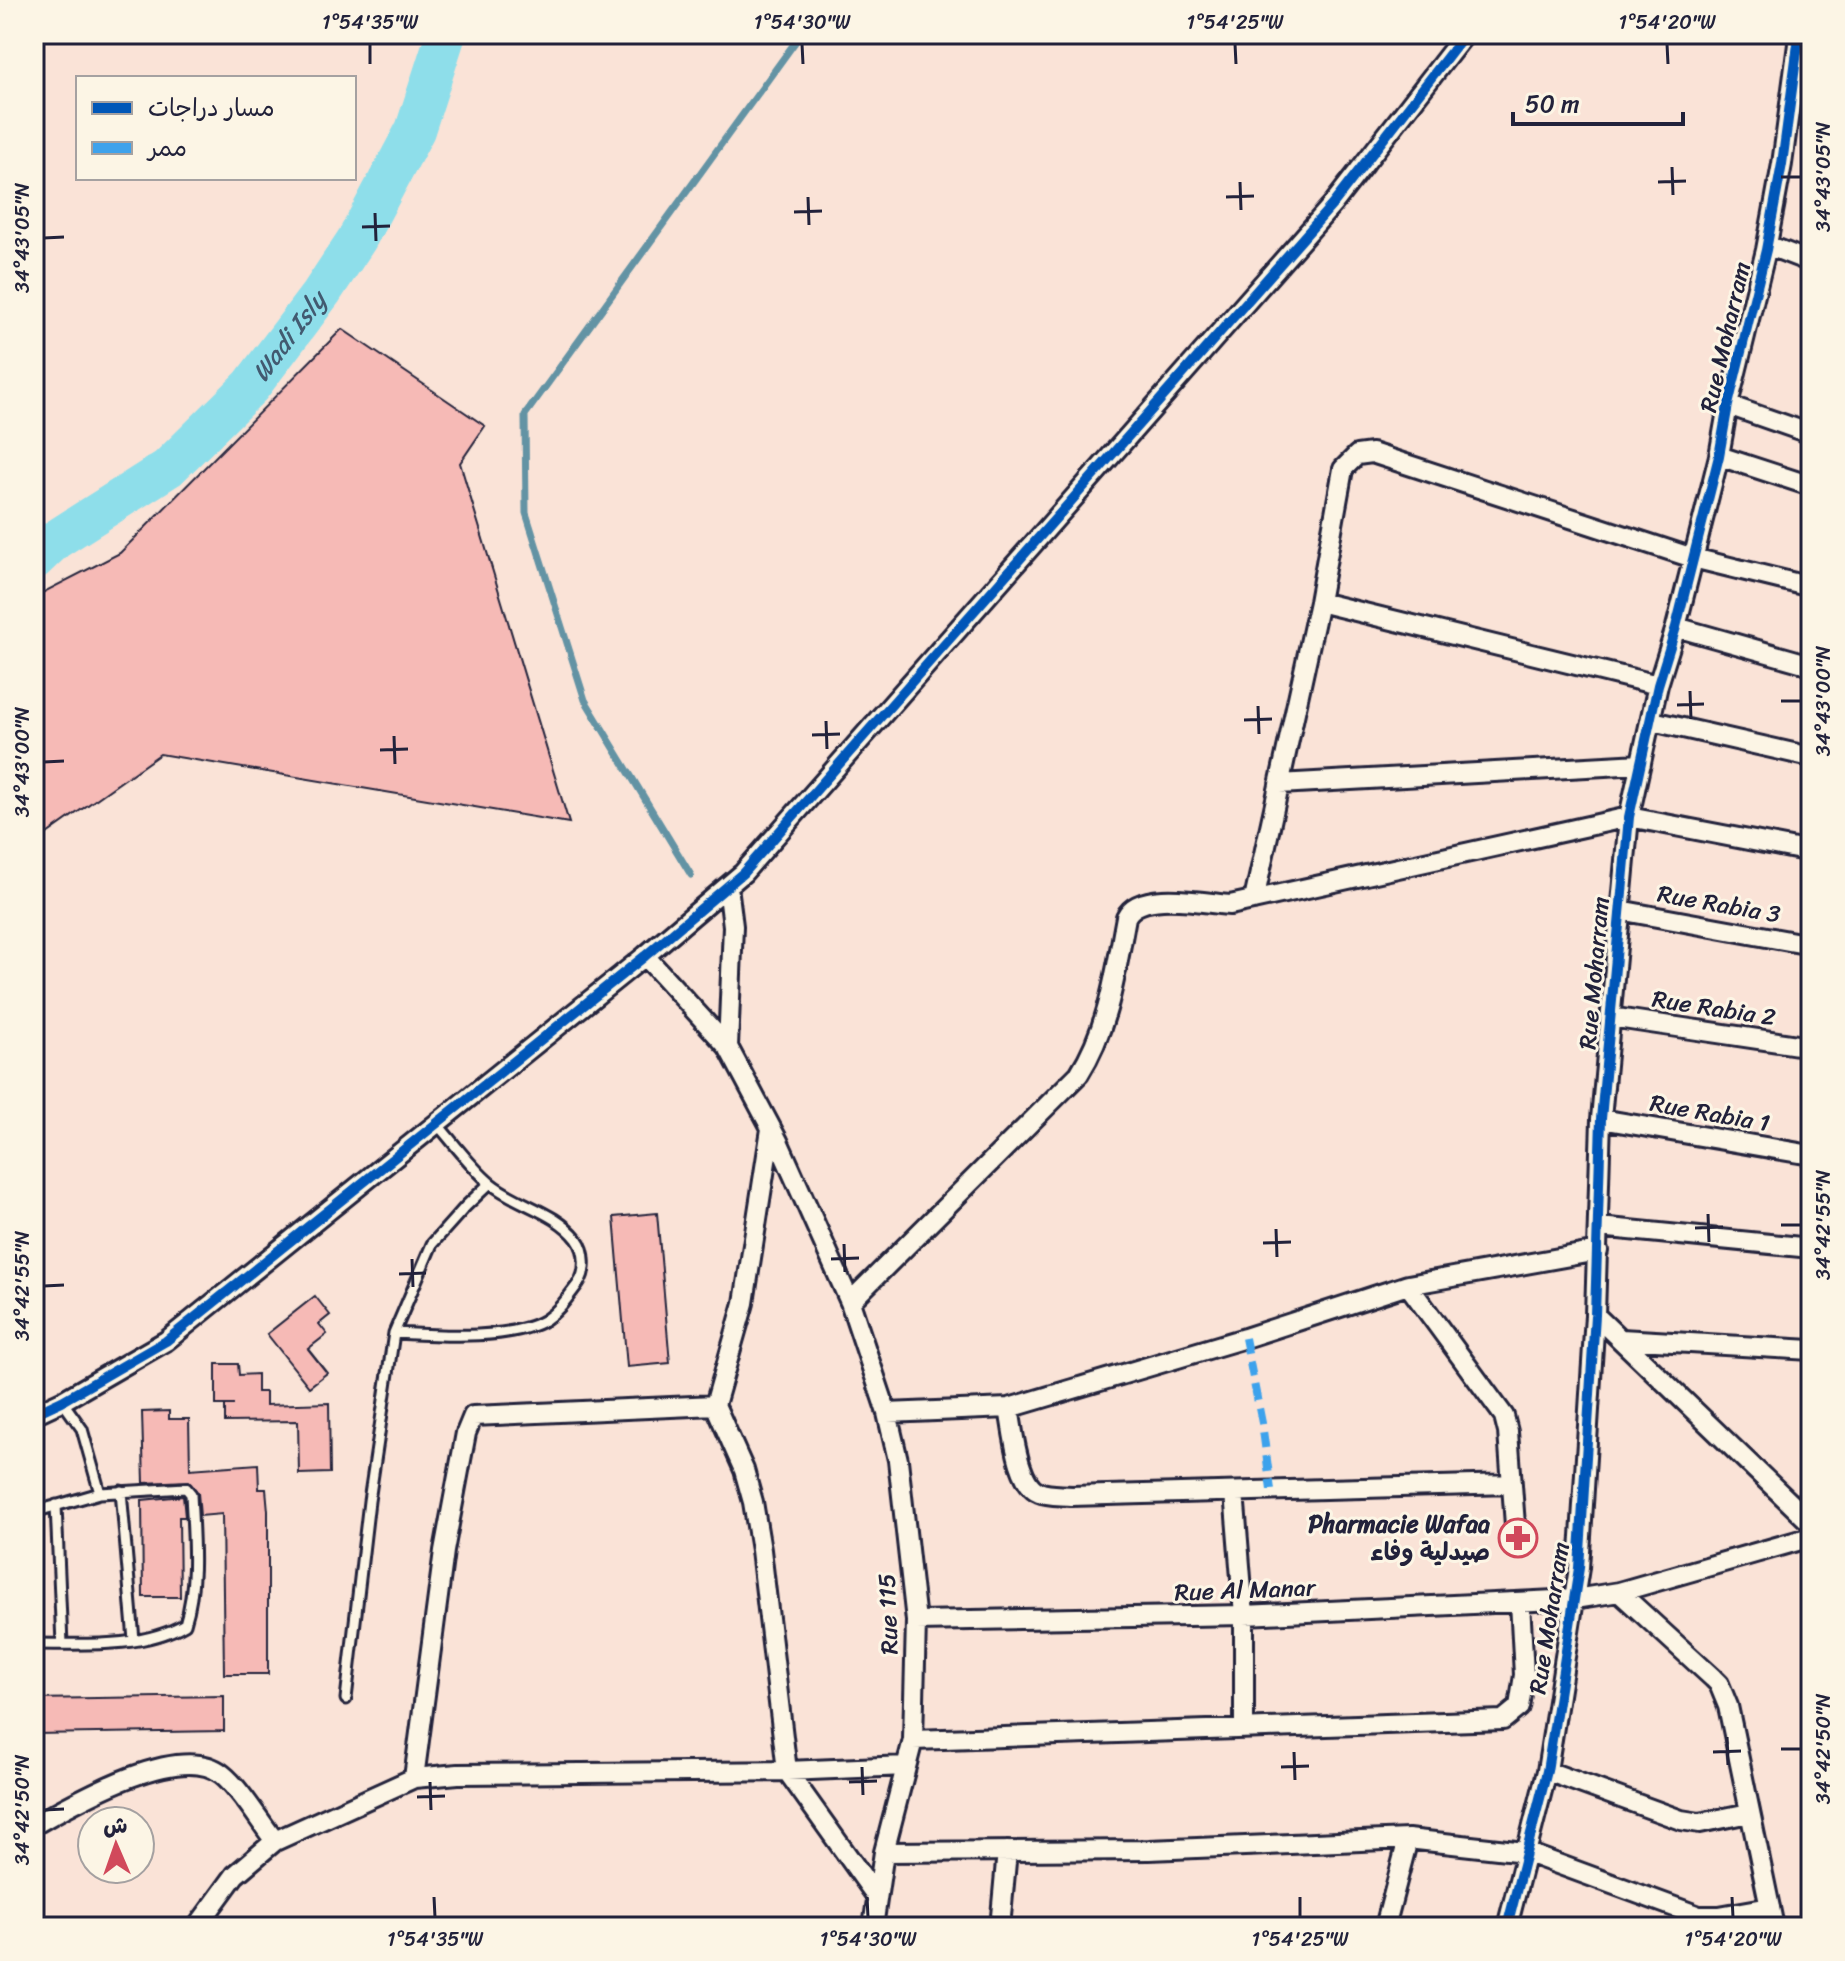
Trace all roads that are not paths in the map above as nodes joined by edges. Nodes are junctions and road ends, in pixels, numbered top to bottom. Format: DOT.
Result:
graph roads {
  1 [pos="1465,34"];
  2 [pos="1797,34"];
  3 [pos="1767,245"];
  4 [pos="1811,262"];
  5 [pos="1728,405"];
  6 [pos="1811,434"];
  7 [pos="1719,456"];
  8 [pos="1811,486"];
  9 [pos="1693,558"];
  10 [pos="1811,587"];
  11 [pos="1319,602"];
  12 [pos="1676,627"];
  13 [pos="1811,665"];
  14 [pos="1658,685"];
  15 [pos="1652,721"];
  16 [pos="1811,757"];
  17 [pos="1641,764"];
  18 [pos="1279,784"];
  19 [pos="1629,817"];
  20 [pos="1811,852"];
  21 [pos="728,886"];
  22 [pos="1254,900"];
  23 [pos="1619,910"];
  24 [pos="1811,945"];
  25 [pos="645,956"];
  26 [pos="1610,1017"];
  27 [pos="728,1047"];
  28 [pos="1811,1047"];
  29 [pos="1601,1119"];
  30 [pos="434,1125"];
  31 [pos="771,1129"];
  32 [pos="1811,1155"];
  33 [pos="489,1185"];
  34 [pos="1599,1227"];
  35 [pos="1811,1248"];
  36 [pos="1598,1251"];
  37 [pos="1408,1285"];
  38 [pos="850,1302"];
  39 [pos="1595,1315"];
  40 [pos="394,1333"];
  41 [pos="1621,1339"];
  42 [pos="1811,1350"];
  43 [pos="62,1401"];
  44 [pos="715,1405"];
  45 [pos="1009,1408"];
  46 [pos="887,1413"];
  47 [pos="34,1414"];
  48 [pos="1512,1484"];
  49 [pos="121,1491"];
  50 [pos="1234,1492"];
  51 [pos="100,1493"];
  52 [pos="56,1505"];
  53 [pos="34,1512"];
  54 [pos="1811,1523"];
  55 [pos="1515,1525"];
  56 [pos="1811,1537"];
  57 [pos="1619,1592"];
  58 [pos="1575,1599"];
  59 [pos="1520,1602"];
  60 [pos="1244,1615"];
  61 [pos="916,1621"];
  62 [pos="134,1640"];
  63 [pos="34,1644"];
  64 [pos="62,1644"];
  65 [pos="346,1699"];
  66 [pos="1244,1727"];
  67 [pos="913,1740"];
  68 [pos="906,1766"];
  69 [pos="787,1771"];
  70 [pos="1547,1771"];
  71 [pos="414,1778"];
  72 [pos="1749,1813"];
  73 [pos="34,1825"];
  74 [pos="1408,1839"];
  75 [pos="275,1841"];
  76 [pos="1007,1851"];
  77 [pos="884,1852"];
  78 [pos="1525,1852"];
  79 [pos="877,1897"];
  80 [pos="1770,1907"];
  81 [pos="197,1927"];
  82 [pos="873,1927"];
  83 [pos="1000,1927"];
  84 [pos="1385,1927"];
  85 [pos="1507,1927"];
  86 [pos="1774,1927"];
  1 -- 21 [label="street"];
  2 -- 3 [label="street, Rue Moharram"];
  3 -- 4 [label="street"];
  3 -- 5 [label="street, Rue Moharram"];
  5 -- 6 [label="street"];
  5 -- 7 [label="street, Rue Moharram"];
  7 -- 8 [label="street"];
  7 -- 9 [label="street, Rue Moharram"];
  9 -- 10 [label="street"];
  9 -- 11 [label="street"];
  9 -- 12 [label="street, Rue Moharram"];
  11 -- 14 [label="street"];
  11 -- 18 [label="street"];
  12 -- 13 [label="street"];
  12 -- 14 [label="street, Rue Moharram"];
  14 -- 15 [label="street, Rue Moharram"];
  15 -- 16 [label="street"];
  15 -- 17 [label="street, Rue Moharram"];
  17 -- 18 [label="street"];
  17 -- 19 [label="street, Rue Moharram"];
  18 -- 22 [label="street"];
  19 -- 20 [label="street"];
  19 -- 22 [label="street"];
  19 -- 23 [label="street, Rue Moharram"];
  21 -- 25 [label="street"];
  21 -- 27 [label="street"];
  22 -- 38 [label="street"];
  23 -- 24 [label="street, Rue Rabia 3"];
  23 -- 26 [label="street, Rue Moharram"];
  25 -- 27 [label="street, Rue 115"];
  25 -- 30 [label="street"];
  26 -- 28 [label="street, Rue Rabia 2"];
  26 -- 29 [label="street, Rue Moharram"];
  27 -- 31 [label="street, Rue 115"];
  29 -- 32 [label="street, Rue Rabia 1"];
  29 -- 34 [label="street, Rue Moharram"];
  30 -- 33 [label="lane"];
  30 -- 43 [label="street"];
  31 -- 38 [label="street, Rue 115"];
  31 -- 44 [label="street"];
  33 -- 40 [label="lane"];
  33 -- 40 [label="lane"];
  34 -- 35 [label="street"];
  34 -- 36 [label="street, Rue Moharram"];
  36 -- 37 [label="street"];
  36 -- 39 [label="street, Rue Moharram"];
  37 -- 45 [label="street"];
  37 -- 48 [label="street"];
  38 -- 46 [label="street, Rue 115"];
  39 -- 41 [label="street"];
  39 -- 58 [label="street, Rue Moharram"];
  40 -- 65 [label="lane"];
  41 -- 42 [label="street"];
  41 -- 54 [label="street"];
  43 -- 47 [label="street"];
  43 -- 51 [label="lane"];
  44 -- 69 [label="street"];
  44 -- 71 [label="street"];
  45 -- 46 [label="street"];
  45 -- 50 [label="street"];
  46 -- 61 [label="street, Rue 115"];
  48 -- 50 [label="street"];
  48 -- 55 [label="street"];
  49 -- 51 [label="lane"];
  49 -- 62 [label="lane"];
  49 -- 62 [label="lane"];
  50 -- 60 [label="street"];
  51 -- 52 [label="lane"];
  52 -- 53 [label="lane"];
  52 -- 64 [label="lane"];
  56 -- 57 [label="street, Rue Al Manar"];
  57 -- 58 [label="street, Rue Al Manar"];
  57 -- 72 [label="street"];
  58 -- 59 [label="street, Rue Al Manar"];
  58 -- 70 [label="street, Rue Moharram"];
  59 -- 60 [label="street, Rue Al Manar"];
  59 -- 66 [label="street"];
  60 -- 61 [label="street, Rue Al Manar"];
  60 -- 66 [label="street"];
  61 -- 67 [label="street, Rue 115"];
  62 -- 64 [label="lane"];
  63 -- 64 [label="lane"];
  66 -- 67 [label="street"];
  67 -- 68 [label="street, Rue 115"];
  68 -- 69 [label="street"];
  68 -- 77 [label="street, Rue 115"];
  69 -- 71 [label="street"];
  69 -- 79 [label="street"];
  70 -- 72 [label="street"];
  70 -- 78 [label="street, Rue Moharram"];
  71 -- 75 [label="street"];
  72 -- 80 [label="street"];
  73 -- 75 [label="street"];
  74 -- 76 [label="street"];
  74 -- 78 [label="street"];
  74 -- 84 [label="street"];
  75 -- 81 [label="street"];
  76 -- 77 [label="street"];
  76 -- 83 [label="street"];
  77 -- 79 [label="street, Rue 115"];
  78 -- 80 [label="street"];
  78 -- 85 [label="street, Rue Moharram"];
  79 -- 82 [label="street, Rue 115"];
  80 -- 86 [label="street"];
}
